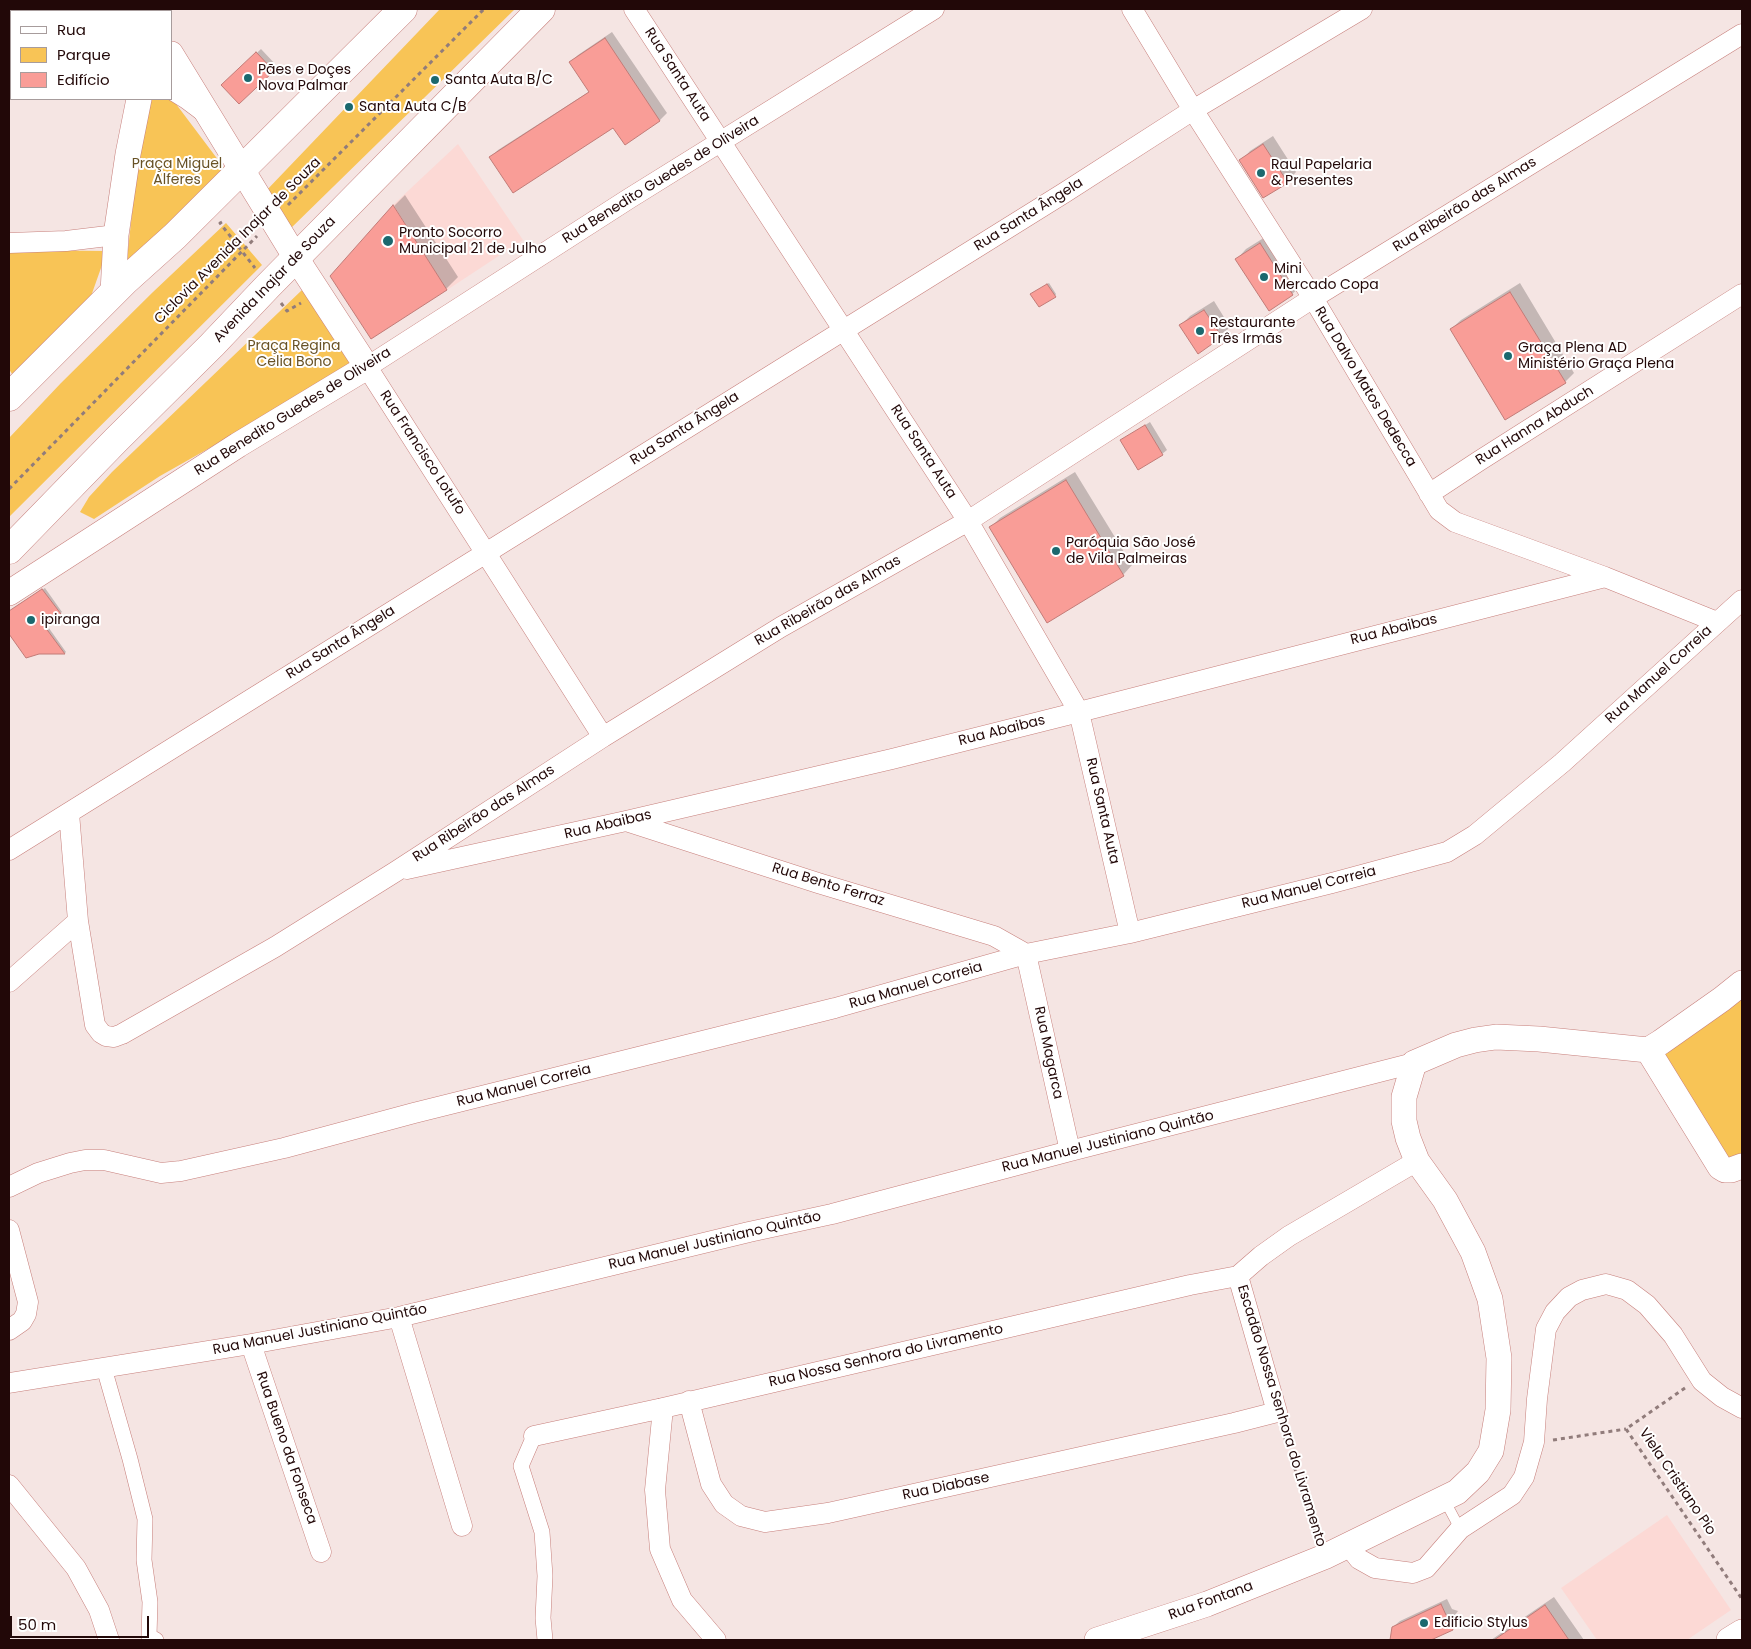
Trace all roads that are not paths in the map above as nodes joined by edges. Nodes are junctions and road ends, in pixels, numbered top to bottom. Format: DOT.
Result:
graph roads {
  1 [pos="403,9"];
  2 [pos="541,9"];
  3 [pos="634,9"];
  4 [pos="934,9"];
  5 [pos="1132,9"];
  6 [pos="1362,9"];
  7 [pos="1742,34"];
  8 [pos="172,56"];
  9 [pos="172,90"];
  10 [pos="139,100"];
  11 [pos="1193,110"];
  12 [pos="210,117"];
  13 [pos="721,142"];
  14 [pos="242,168"];
  15 [pos="116,235"];
  16 [pos="9,242"];
  17 [pos="296,258"];
  18 [pos="113,293"];
  19 [pos="1742,294"];
  20 [pos="1313,298"];
  21 [pos="843,330"];
  22 [pos="367,367"];
  23 [pos="9,394"];
  24 [pos="1429,494"];
  25 [pos="968,521"];
  26 [pos="9,550"];
  27 [pos="485,553"];
  28 [pos="1604,577"];
  29 [pos="9,593"];
  30 [pos="1742,600"];
  31 [pos="1717,622"];
  32 [pos="1079,712"];
  33 [pos="603,737"];
  34 [pos="69,813"];
  35 [pos="626,822"];
  36 [pos="9,850"];
  37 [pos="395,872"];
  38 [pos="78,921"];
  39 [pos="1130,933"];
  40 [pos="1026,954"];
  41 [pos="9,982"];
  42 [pos="1742,983"];
  43 [pos="1648,1050"];
  44 [pos="1414,1063"];
  45 [pos="1070,1151"];
  46 [pos="1417,1161"];
  47 [pos="1742,1166"];
  48 [pos="9,1186"];
  49 [pos="9,1230"];
  50 [pos="1238,1276"];
  51 [pos="399,1317"];
  52 [pos="9,1330"];
  53 [pos="251,1344"];
  54 [pos="104,1368"];
  55 [pos="9,1384"];
  56 [pos="689,1401"];
  57 [pos="663,1408"];
  58 [pos="1742,1408"];
  59 [pos="1277,1412"];
  60 [pos="534,1436"];
  61 [pos="9,1484"];
  62 [pos="1444,1498"];
  63 [pos="462,1526"];
  64 [pos="1460,1529"];
  65 [pos="1348,1545"];
  66 [pos="321,1552"];
  67 [pos="1742,1632"];
  68 [pos="109,1640"];
  69 [pos="156,1640"];
  70 [pos="545,1640"];
  71 [pos="716,1640"];
  72 [pos="1097,1640"];
  73 [pos="1729,1640"];
  1 -- 14 [label="main road"];
  2 -- 17 [label="main road, Avenida Inajar de Souza"];
  3 -- 13 [label="street, Rua Santa Auta"];
  4 -- 13 [label="street, Rua Benedito Guedes de Oliveira"];
  5 -- 11 [label="street, Rua Dalvo Matos Dedecca"];
  6 -- 11 [label="street, Rua Santa Ângela"];
  7 -- 20 [label="street, Rua Ribeirão das Almas"];
  8 -- 12 [label="street, Rua Francisco Lotufo"];
  9 -- 12 [label="street"];
  10 -- 15 [label="street"];
  11 -- 20 [label="street, Rua Dalvo Matos Dedecca"];
  11 -- 21 [label="street, Rua Santa Ângela"];
  12 -- 14 [label="street, Rua Francisco Lotufo"];
  13 -- 21 [label="street, Rua Santa Auta"];
  13 -- 22 [label="street, Rua Benedito Guedes de Oliveira"];
  14 -- 17 [label="street, Rua Francisco Lotufo"];
  14 -- 18 [label="main road"];
  15 -- 16 [label="street"];
  15 -- 18 [label="street"];
  17 -- 22 [label="street, Rua Francisco Lotufo"];
  17 -- 26 [label="main road, Avenida Inajar de Souza"];
  18 -- 23 [label="main road"];
  19 -- 24 [label="street, Rua Hanna Abduch"];
  20 -- 24 [label="street, Rua Dalvo Matos Dedecca"];
  20 -- 25 [label="street, Rua Ribeirão das Almas"];
  21 -- 25 [label="street, Rua Santa Auta"];
  21 -- 27 [label="street, Rua Santa Ângela"];
  22 -- 27 [label="street, Rua Francisco Lotufo"];
  22 -- 29 [label="street, Rua Benedito Guedes de Oliveira"];
  24 -- 28 [label="street, Rua Dalvo Matos Dedecca"];
  25 -- 32 [label="street, Rua Santa Auta"];
  25 -- 33 [label="street, Rua Ribeirão das Almas"];
  27 -- 33 [label="street, Rua Francisco Lotufo"];
  27 -- 34 [label="street, Rua Santa Ângela"];
  28 -- 31 [label="street, Rua Dalvo Matos Dedecca"];
  28 -- 32 [label="street, Rua Abaibas"];
  30 -- 31 [label="street, Rua Manuel Correia"];
  31 -- 39 [label="street, Rua Manuel Correia"];
  32 -- 35 [label="street, Rua Abaibas"];
  32 -- 39 [label="street, Rua Santa Auta"];
  33 -- 37 [label="street, Rua Ribeirão das Almas"];
  34 -- 36 [label="street, Rua Santa Ângela"];
  34 -- 38 [label="street, Rua Ribeirão das Almas"];
  35 -- 37 [label="street, Rua Abaibas"];
  35 -- 40 [label="street, Rua Bento Ferraz"];
  37 -- 38 [label="street, Rua Ribeirão das Almas"];
  38 -- 41 [label="street"];
  39 -- 40 [label="street, Rua Manuel Correia"];
  40 -- 45 [label="street, Rua Magarca"];
  40 -- 48 [label="street, Rua Manuel Correia"];
  42 -- 43 [label="street"];
  43 -- 44 [label="street"];
  43 -- 47 [label="street"];
  44 -- 45 [label="street, Rua Manuel Justiniano Quintão"];
  44 -- 46 [label="street, Rua Fontana"];
  45 -- 51 [label="street, Rua Manuel Justiniano Quintão"];
  46 -- 50 [label="street"];
  46 -- 62 [label="street, Rua Fontana"];
  49 -- 52 [label="street"];
  50 -- 56 [label="street, Rua Nossa Senhora do Livramento"];
  50 -- 59 [label="street, Escadão Nossa Senhora do Livramento"];
  51 -- 53 [label="street, Rua Manuel Justiniano Quintão"];
  51 -- 63 [label="street"];
  53 -- 54 [label="street, Rua Manuel Justiniano Quintão"];
  53 -- 66 [label="street, Rua Bueno da Fonseca"];
  54 -- 55 [label="street, Rua Manuel Justiniano Quintão"];
  54 -- 69 [label="street"];
  56 -- 57 [label="street, Rua Nossa Senhora do Livramento"];
  56 -- 59 [label="street, Rua Diabase"];
  57 -- 60 [label="street, Rua Nossa Senhora do Livramento"];
  57 -- 71 [label="street"];
  58 -- 64 [label="street"];
  60 -- 70 [label="street"];
  61 -- 68 [label="street"];
  62 -- 64 [label="lane"];
  62 -- 65 [label="street, Rua Fontana"];
  64 -- 65 [label="street"];
  65 -- 72 [label="street, Rua Fontana"];
  67 -- 73 [label="street"];
}
